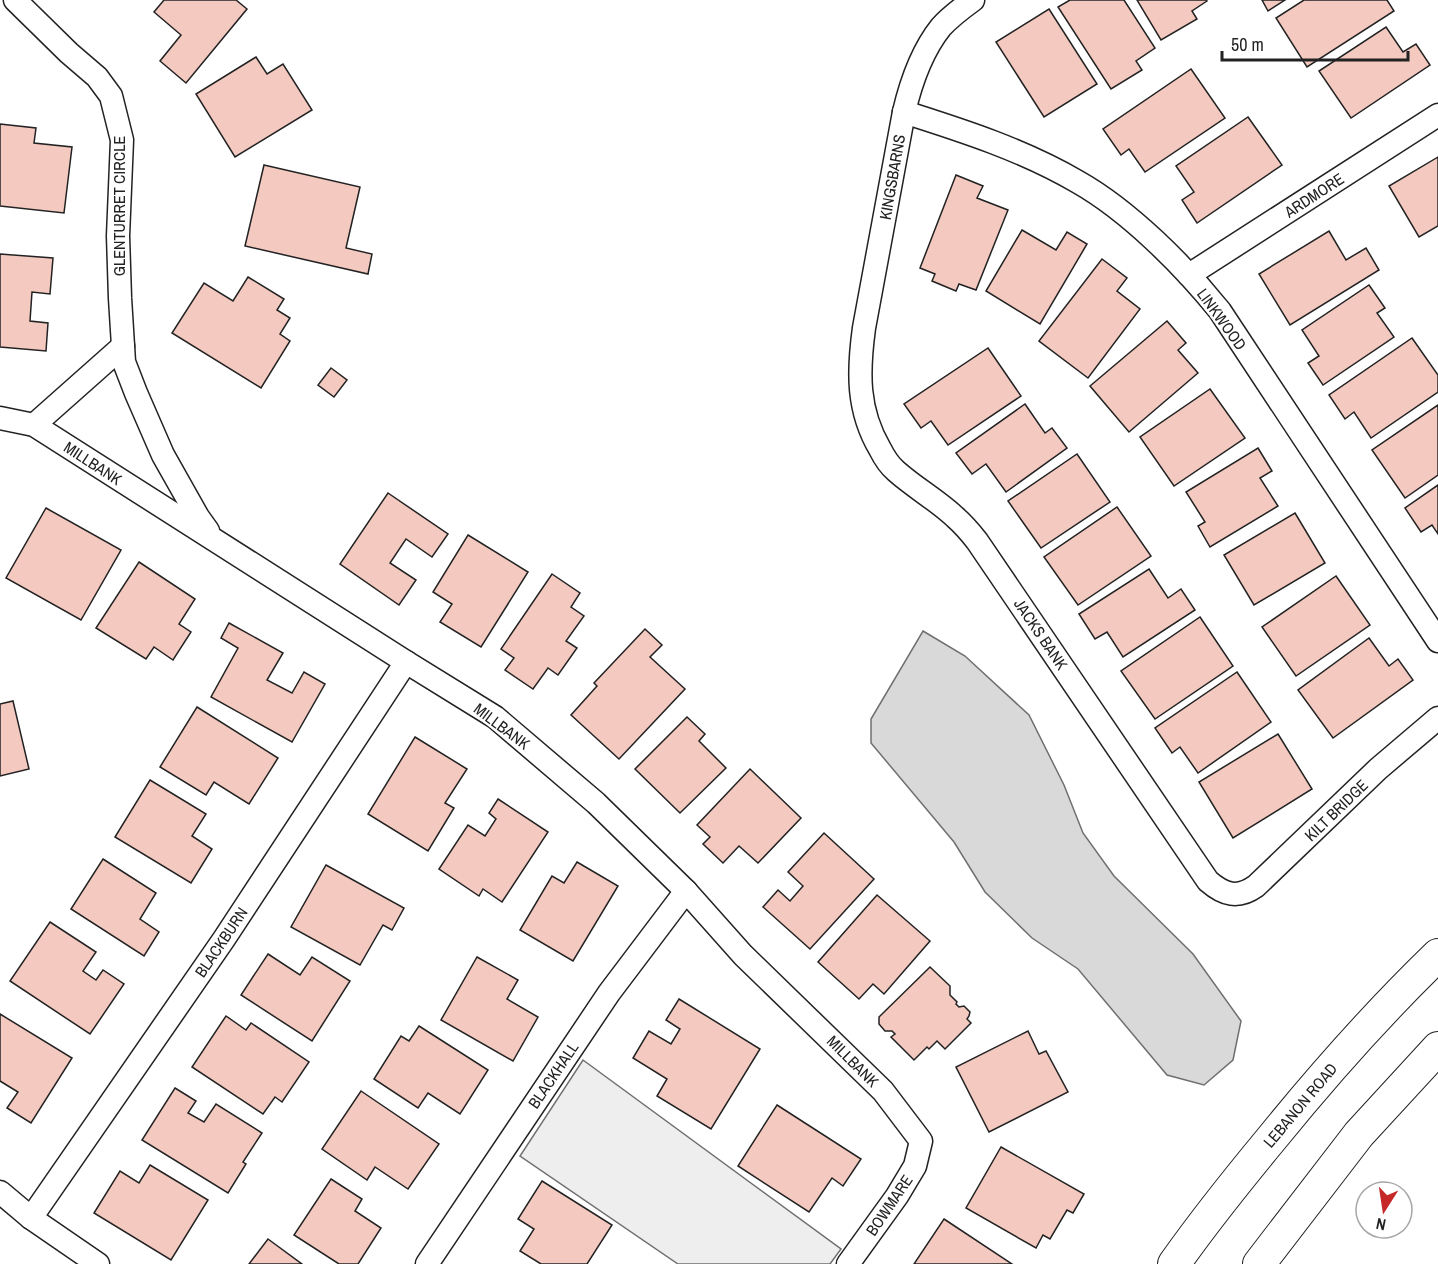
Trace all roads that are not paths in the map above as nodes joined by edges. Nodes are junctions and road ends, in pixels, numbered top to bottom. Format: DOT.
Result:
graph roads {
  1 [pos="15,0"];
  2 [pos="973,0"];
  3 [pos="904,112"];
  4 [pos="1438,115"];
  5 [pos="1189,275"];
  6 [pos="123,346"];
  7 [pos="860,376"];
  8 [pos="0,418"];
  9 [pos="34,425"];
  10 [pos="213,538"];
  11 [pos="1438,641"];
  12 [pos="406,662"];
  13 [pos="1438,718"];
  14 [pos="686,891"];
  15 [pos="1231,894"];
  16 [pos="1438,955"];
  17 [pos="1438,1048"];
  18 [pos="921,1141"];
  19 [pos="0,1192"];
  20 [pos="31,1218"];
  21 [pos="98,1264"];
  22 [pos="427,1264"];
  23 [pos="849,1264"];
  24 [pos="1174,1264"];
  25 [pos="1259,1264"];
  1 -- 6 [label="street, GLENTURRET CIRCLE"];
  2 -- 3 [label="street, KINGSBARNS"];
  3 -- 5 [label="street, LINKWOOD"];
  3 -- 7 [label="street, KINGSBARNS"];
  4 -- 5 [label="street, ARDMORE"];
  5 -- 11 [label="street, LINKWOOD"];
  6 -- 9 [label="street"];
  6 -- 10 [label="street, GLENTURRET CIRCLE"];
  7 -- 15 [label="street, JACKS BANK"];
  8 -- 9 [label="street, MILLBANK"];
  9 -- 10 [label="street, MILLBANK"];
  10 -- 12 [label="street, MILLBANK"];
  12 -- 14 [label="street, MILLBANK"];
  12 -- 20 [label="street, BLACKBURN"];
  13 -- 15 [label="street, KILT BRIDGE"];
  14 -- 18 [label="street, MILLBANK"];
  14 -- 22 [label="street, BLACKHALL"];
  16 -- 24 [label="main road, LEBANON ROAD"];
  17 -- 25 [label="main road"];
  18 -- 23 [label="street, BOWMARE"];
  19 -- 20 [label="street"];
  20 -- 21 [label="street"];
}
